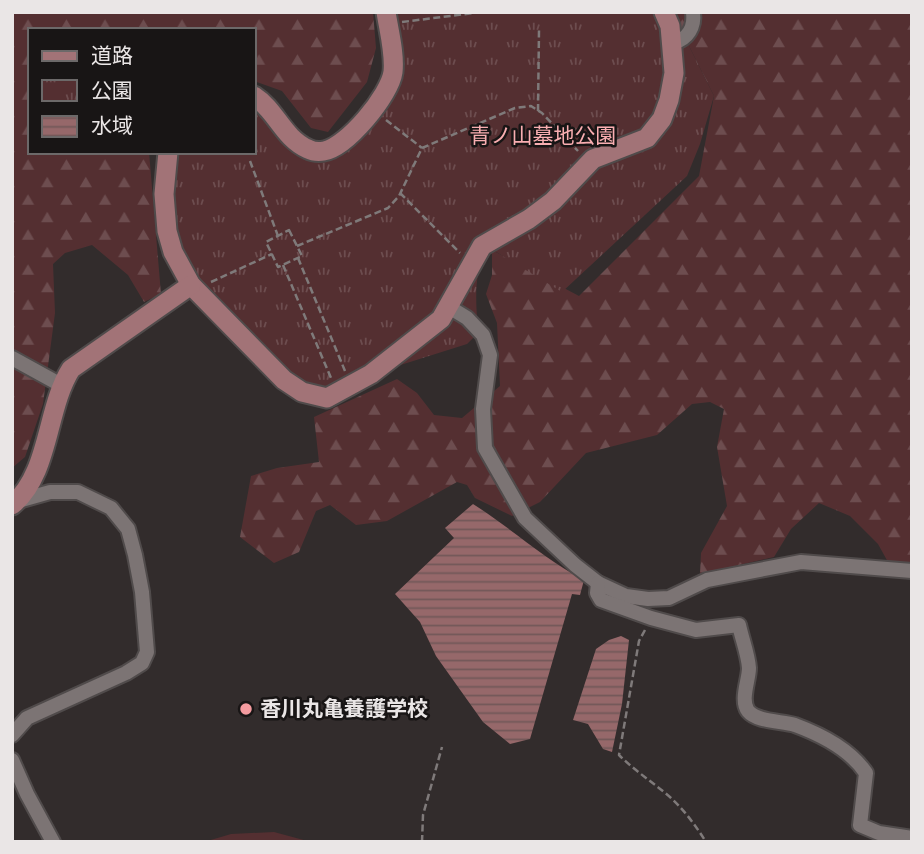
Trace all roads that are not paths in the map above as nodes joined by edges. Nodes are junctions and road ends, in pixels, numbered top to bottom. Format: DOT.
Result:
graph roads {
  1 [pos="664,12"];
  2 [pos="692,12"];
  3 [pos="387,18"];
  4 [pos="673,43"];
  5 [pos="256,98"];
  6 [pos="168,154"];
  7 [pos="193,287"];
  8 [pos="449,307"];
  9 [pos="12,358"];
  10 [pos="61,385"];
  11 [pos="15,503"];
  12 [pos="912,571"];
  13 [pos="598,583"];
  14 [pos="12,735"];
  15 [pos="12,760"];
  16 [pos="912,838"];
  17 [pos="53,842"];
  1 -- 4 [label="street"];
  2 -- 4 [label="street"];
  3 -- 5 [label="street"];
  4 -- 8 [label="street"];
  6 -- 7 [label="street"];
  7 -- 8 [label="street"];
  7 -- 10 [label="street"];
  8 -- 13 [label="street"];
  9 -- 10 [label="street"];
  10 -- 11 [label="street"];
  11 -- 14 [label="street"];
  12 -- 13 [label="street"];
  13 -- 16 [label="street"];
  15 -- 17 [label="street"];
}
